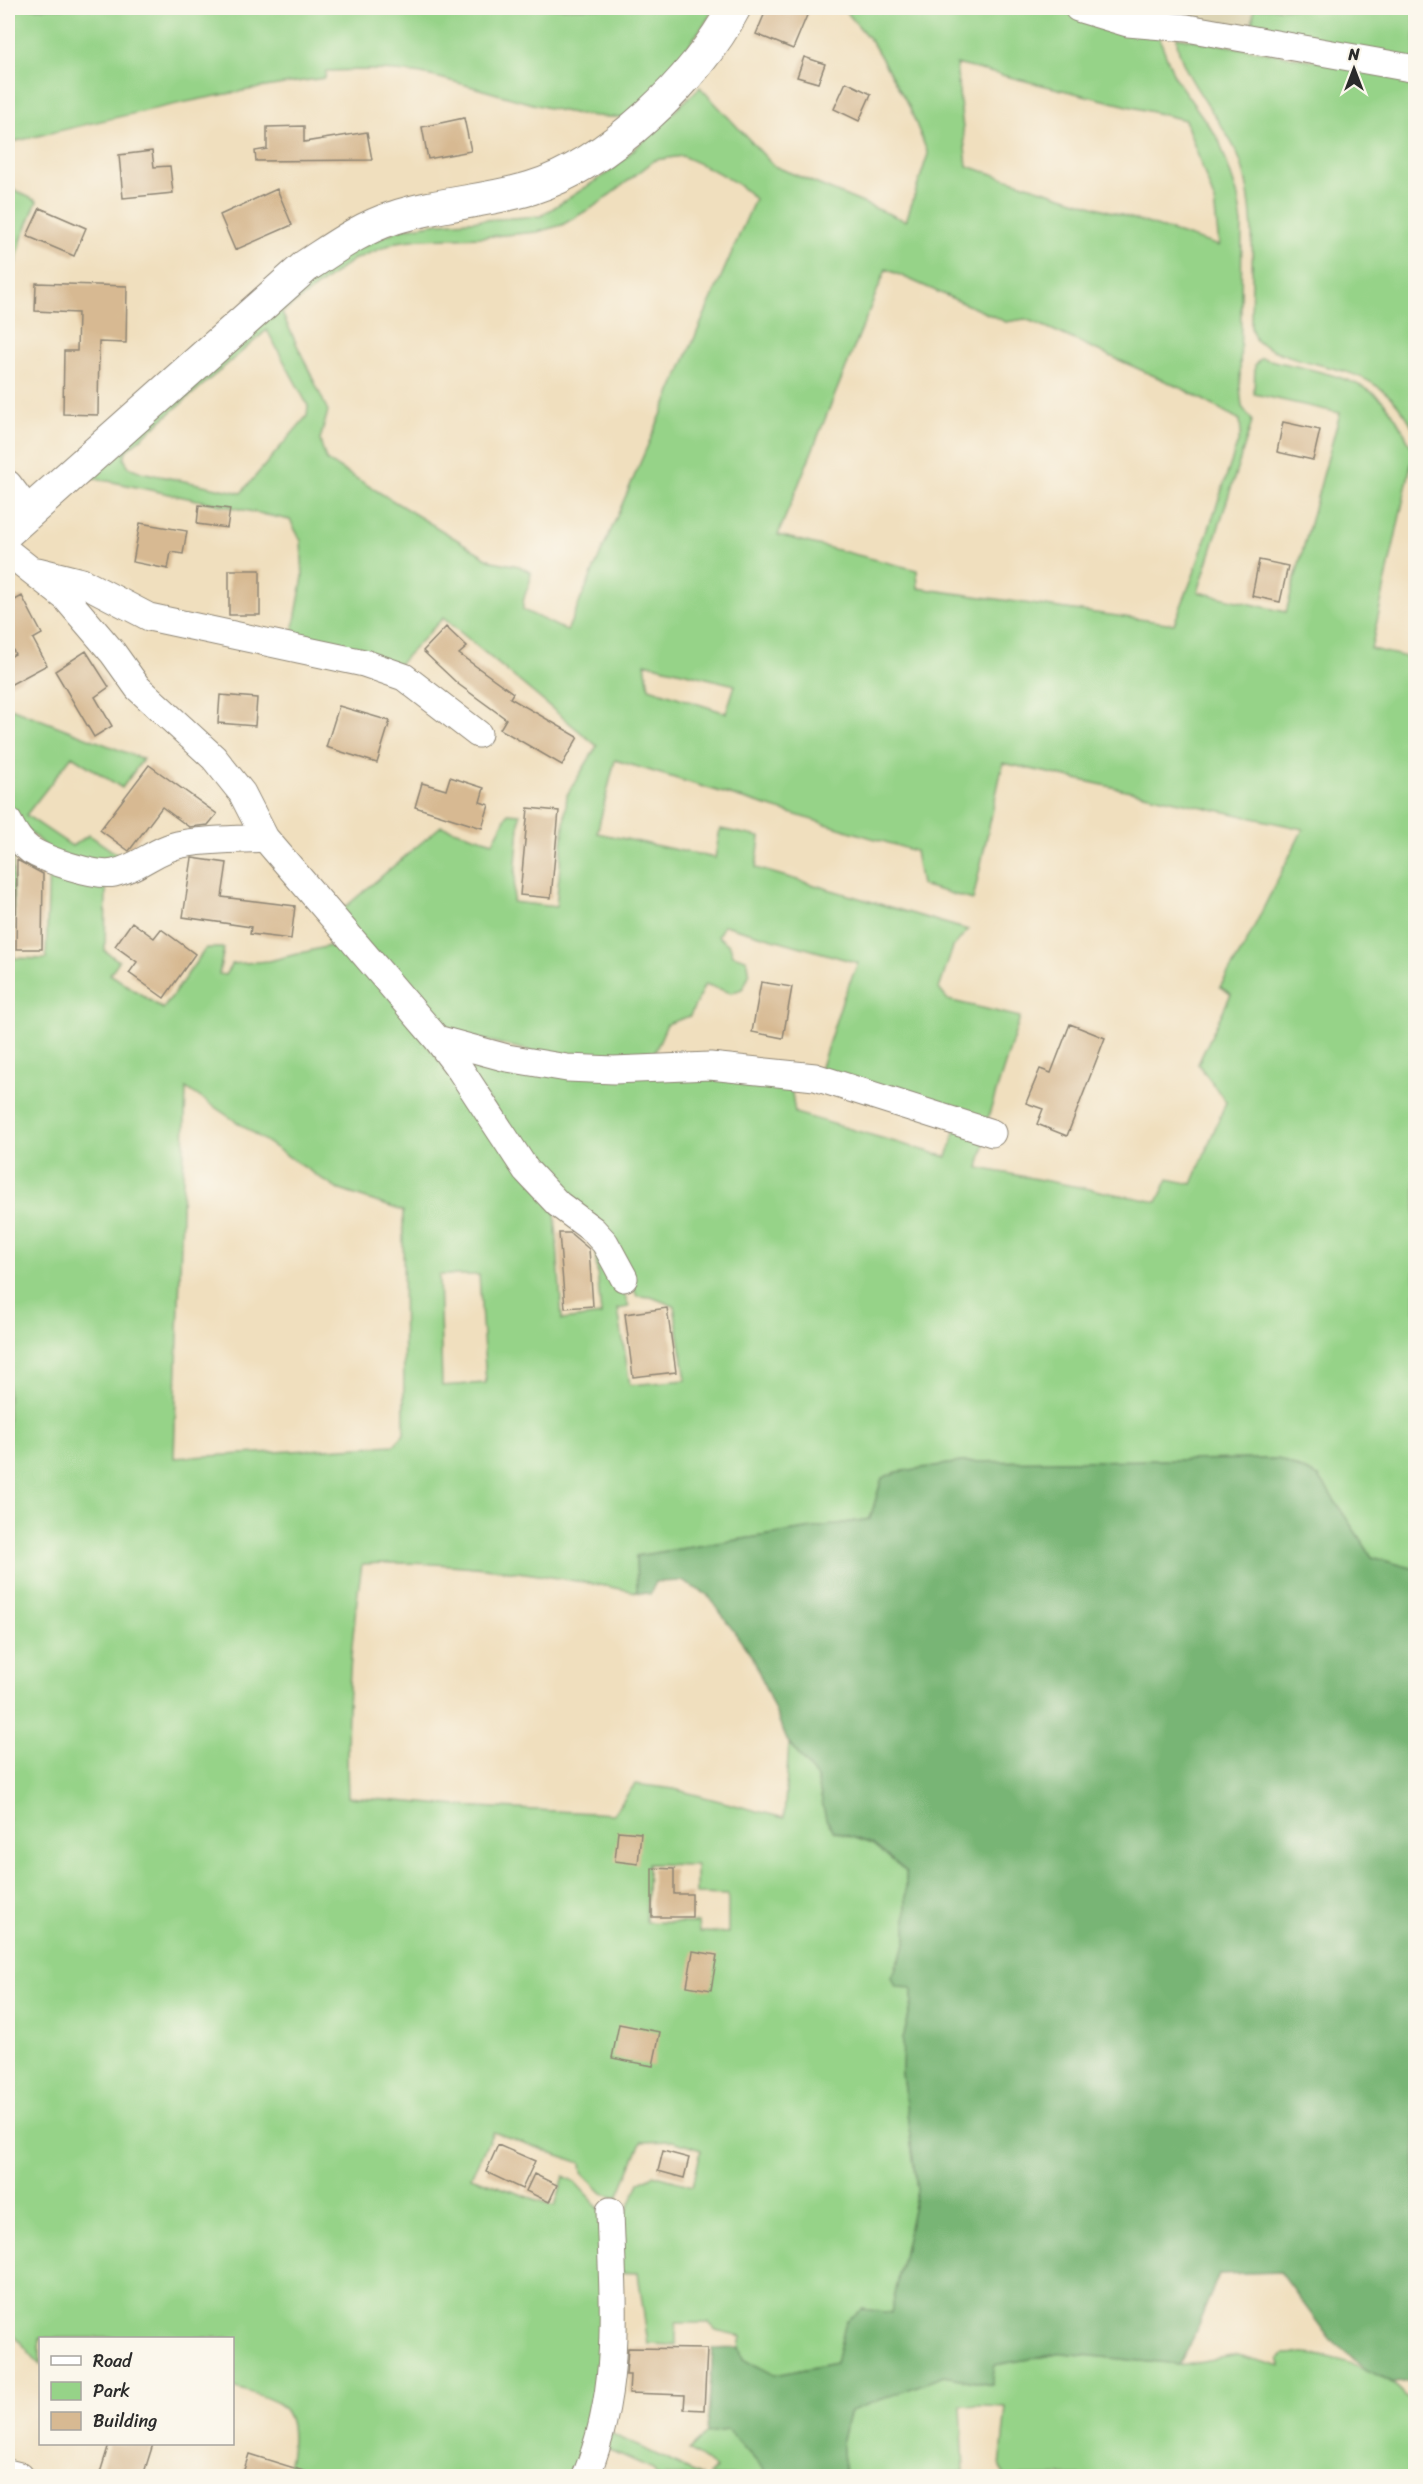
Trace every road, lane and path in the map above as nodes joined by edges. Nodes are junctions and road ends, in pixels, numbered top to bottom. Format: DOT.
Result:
graph roads {
  1 [pos="734,8"];
  2 [pos="1078,8"];
  3 [pos="1416,69"];
  4 [pos="8,484"];
  5 [pos="18,521"];
  6 [pos="16,560"];
  7 [pos="478,734"];
  8 [pos="8,821"];
  9 [pos="265,838"];
  10 [pos="437,1039"];
  11 [pos="992,1133"];
  12 [pos="624,1278"];
  13 [pos="610,2211"];
  14 [pos="8,2473"];
  15 [pos="20,2476"];
  16 [pos="586,2476"];
  1 -- 5 [label="main road"];
  2 -- 3 [label="street"];
  4 -- 5 [label="street"];
  6 -- 7 [label="street"];
  6 -- 9 [label="street"];
  8 -- 9 [label="street"];
  9 -- 10 [label="street"];
  10 -- 11 [label="street"];
  10 -- 12 [label="street"];
  13 -- 16 [label="street"];
  14 -- 15 [label="street"];
}
